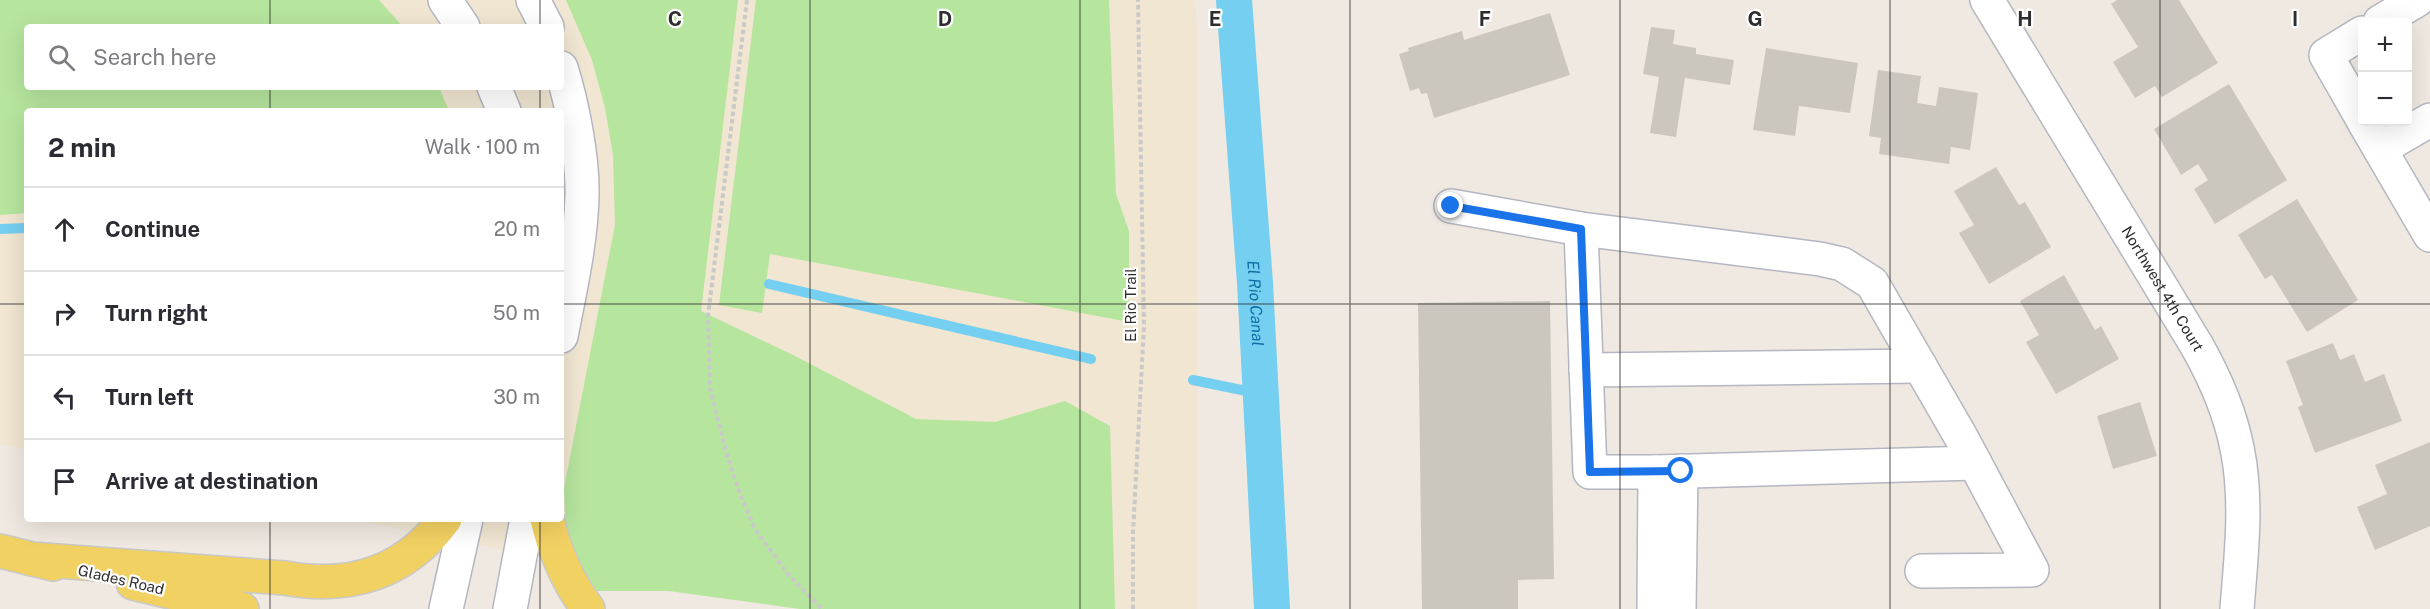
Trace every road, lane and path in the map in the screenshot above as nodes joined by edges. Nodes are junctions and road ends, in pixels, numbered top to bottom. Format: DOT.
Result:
graph roads {
  1 [pos="445,0"];
  2 [pos="533,0"];
  3 [pos="747,0"];
  4 [pos="1138,0"];
  5 [pos="1987,0"];
  6 [pos="2417,0"];
  7 [pos="2387,18"];
  8 [pos="461,24"];
  9 [pos="545,24"];
  10 [pos="2358,35"];
  11 [pos="564,82"];
  12 [pos="495,90"];
  13 [pos="503,108"];
  14 [pos="2430,120"];
  15 [pos="2369,130"];
  16 [pos="1451,206"];
  17 [pos="1581,229"];
  18 [pos="2430,235"];
  19 [pos="564,320"];
  20 [pos="1920,366"];
  21 [pos="1586,370"];
  22 [pos="1975,462"];
  23 [pos="1668,472"];
  24 [pos="442,522"];
  25 [pos="465,522"];
  26 [pos="526,522"];
  27 [pos="548,522"];
  28 [pos="15,555"];
  29 [pos="1922,571"];
  30 [pos="242,609"];
  31 [pos="446,609"];
  32 [pos="510,609"];
  33 [pos="588,609"];
  34 [pos="822,609"];
  35 [pos="1133,609"];
  36 [pos="1654,609"];
  37 [pos="1679,609"];
  38 [pos="2237,609"];
  1 -- 8 [label="street"];
  2 -- 9 [label="street"];
  3 -- 34 [label="path"];
  4 -- 35 [label="path, El Rio Trail"];
  5 -- 38 [label="street, Northwest 4th Court"];
  6 -- 7 [label="street"];
  10 -- 15 [label="street"];
  11 -- 19 [label="street"];
  12 -- 13 [label="street"];
  14 -- 15 [label="street"];
  15 -- 18 [label="street"];
  16 -- 17 [label="street"];
  17 -- 20 [label="street"];
  17 -- 21 [label="street"];
  20 -- 21 [label="street"];
  20 -- 22 [label="street"];
  21 -- 23 [label="street"];
  22 -- 23 [label="street"];
  22 -- 29 [label="street"];
  23 -- 36 [label="street"];
  23 -- 37 [label="street"];
  24 -- 28 [label="main road"];
  25 -- 31 [label="street"];
  26 -- 32 [label="street"];
  27 -- 33 [label="main road"];
  28 -- 30 [label="main road, Glades Road"];
}
